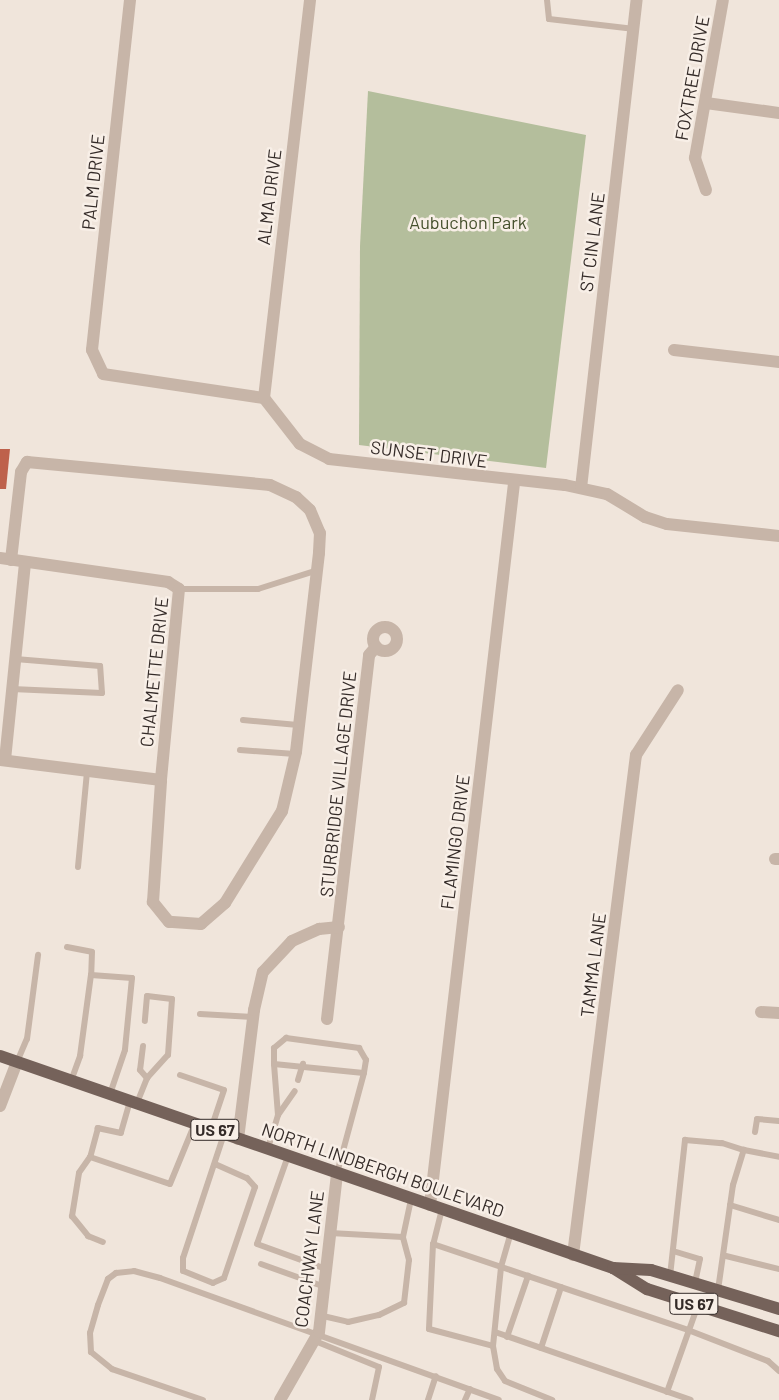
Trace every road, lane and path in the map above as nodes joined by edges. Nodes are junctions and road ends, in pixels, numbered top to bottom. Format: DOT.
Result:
graph roads {
  1 [pos="130,0"];
  2 [pos="310,0"];
  3 [pos="547,0"];
  4 [pos="637,0"];
  5 [pos="722,0"];
  6 [pos="634,29"];
  7 [pos="706,103"];
  8 [pos="779,113"];
  9 [pos="706,190"];
  10 [pos="674,350"];
  11 [pos="779,362"];
  12 [pos="264,398"];
  13 [pos="514,483"];
  14 [pos="581,488"];
  15 [pos="779,536"];
  16 [pos="6,559"];
  17 [pos="25,562"];
  18 [pos="315,571"];
  19 [pos="179,589"];
  20 [pos="376,647"];
  21 [pos="15,659"];
  22 [pos="12,689"];
  23 [pos="678,690"];
  24 [pos="243,720"];
  25 [pos="298,725"];
  26 [pos="240,750"];
  27 [pos="295,754"];
  28 [pos="2,760"];
  29 [pos="87,770"];
  30 [pos="161,780"];
  31 [pos="78,867"];
  32 [pos="339,927"];
  33 [pos="67,946"];
  34 [pos="38,955"];
  35 [pos="91,975"];
  36 [pos="761,1012"];
  37 [pos="200,1014"];
  38 [pos="779,1014"];
  39 [pos="253,1017"];
  40 [pos="327,1019"];
  41 [pos="145,1021"];
  42 [pos="143,1046"];
  43 [pos="0,1056"];
  44 [pos="17,1062"];
  45 [pos="274,1064"];
  46 [pos="303,1064"];
  47 [pos="364,1073"];
  48 [pos="180,1074"];
  49 [pos="147,1078"];
  50 [pos="298,1080"];
  51 [pos="71,1081"];
  52 [pos="295,1091"];
  53 [pos="110,1094"];
  54 [pos="133,1102"];
  55 [pos="0,1106"];
  56 [pos="278,1115"];
  57 [pos="779,1121"];
  58 [pos="194,1122"];
  59 [pos="211,1129"];
  60 [pos="755,1132"];
  61 [pos="224,1134"];
  62 [pos="238,1139"];
  63 [pos="268,1148"];
  64 [pos="744,1150"];
  65 [pos="288,1155"];
  66 [pos="90,1157"];
  67 [pos="779,1157"];
  68 [pos="215,1164"];
  69 [pos="337,1173"];
  70 [pos="411,1198"];
  71 [pos="730,1205"];
  72 [pos="436,1207"];
  73 [pos="779,1220"];
  74 [pos="330,1233"];
  75 [pos="511,1233"];
  76 [pos="403,1237"];
  77 [pos="103,1242"];
  78 [pos="434,1244"];
  79 [pos="673,1251"];
  80 [pos="573,1255"];
  81 [pos="726,1256"];
  82 [pos="261,1264"];
  83 [pos="501,1266"];
  84 [pos="613,1268"];
  85 [pos="779,1269"];
  86 [pos="328,1270"];
  87 [pos="528,1276"];
  88 [pos="670,1276"];
  89 [pos="695,1283"];
  90 [pos="326,1287"];
  91 [pos="561,1287"];
  92 [pos="718,1290"];
  93 [pos="698,1305"];
  94 [pos="779,1309"];
  95 [pos="323,1316"];
  96 [pos="774,1329"];
  97 [pos="688,1330"];
  98 [pos="495,1332"];
  99 [pos="317,1337"];
  100 [pos="507,1337"];
  101 [pos="779,1338"];
  102 [pos="493,1346"];
  103 [pos="541,1348"];
  104 [pos="779,1372"];
  105 [pos="436,1376"];
  106 [pos="470,1389"];
  107 [pos="667,1392"];
  108 [pos="203,1400"];
  109 [pos="280,1400"];
  110 [pos="372,1400"];
  111 [pos="428,1400"];
  112 [pos="466,1400"];
  113 [pos="499,1400"];
  114 [pos="552,1400"];
  115 [pos="691,1400"];
  1 -- 12 [label="street, PALM DRIVE"];
  2 -- 12 [label="street, ALMA DRIVE"];
  3 -- 6 [label="lane"];
  4 -- 6 [label="street, ST CIN LANE"];
  5 -- 7 [label="street, FOXTREE DRIVE"];
  6 -- 14 [label="street, ST CIN LANE"];
  7 -- 8 [label="street"];
  7 -- 9 [label="street, FOXTREE DRIVE"];
  10 -- 11 [label="street"];
  12 -- 13 [label="street, SUNSET DRIVE"];
  13 -- 14 [label="street, SUNSET DRIVE"];
  13 -- 72 [label="street, FLAMINGO DRIVE"];
  14 -- 15 [label="street, SUNSET DRIVE"];
  16 -- 17 [label="street, CHALMETTE DRIVE"];
  16 -- 18 [label="street, CHALMETTE DRIVE"];
  17 -- 19 [label="street, CHALMETTE DRIVE"];
  17 -- 21 [label="street"];
  18 -- 19 [label="lane"];
  18 -- 25 [label="street, CHALMETTE DRIVE"];
  19 -- 30 [label="street, CHALMETTE DRIVE"];
  20 -- 32 [label="street, STURBRIDGE VILLAGE DRIVE"];
  21 -- 22 [label="street"];
  21 -- 22 [label="lane"];
  22 -- 28 [label="street"];
  23 -- 80 [label="street, TAMMA LANE"];
  24 -- 25 [label="lane"];
  25 -- 27 [label="street, CHALMETTE DRIVE"];
  26 -- 27 [label="lane"];
  27 -- 30 [label="street, CHALMETTE DRIVE"];
  28 -- 29 [label="street"];
  29 -- 30 [label="street"];
  29 -- 31 [label="lane"];
  32 -- 39 [label="street"];
  32 -- 40 [label="street, STURBRIDGE VILLAGE DRIVE"];
  33 -- 35 [label="lane"];
  34 -- 44 [label="lane"];
  35 -- 51 [label="lane"];
  35 -- 53 [label="lane"];
  36 -- 38 [label="street"];
  37 -- 39 [label="lane"];
  39 -- 62 [label="street"];
  41 -- 49 [label="lane"];
  42 -- 49 [label="lane"];
  43 -- 44 [label="main road, NORTH LINDBERGH BOULEVARD / US 67"];
  44 -- 51 [label="main road, NORTH LINDBERGH BOULEVARD / US 67"];
  44 -- 55 [label="street"];
  45 -- 46 [label="lane"];
  45 -- 47 [label="lane"];
  45 -- 56 [label="lane"];
  46 -- 47 [label="lane"];
  46 -- 50 [label="lane"];
  47 -- 69 [label="lane"];
  48 -- 59 [label="lane"];
  49 -- 54 [label="lane"];
  51 -- 53 [label="main road, NORTH LINDBERGH BOULEVARD / US 67"];
  52 -- 56 [label="lane"];
  53 -- 54 [label="main road, NORTH LINDBERGH BOULEVARD / US 67"];
  54 -- 58 [label="main road, NORTH LINDBERGH BOULEVARD / US 67"];
  54 -- 66 [label="lane"];
  56 -- 63 [label="lane"];
  57 -- 60 [label="lane"];
  58 -- 59 [label="main road, NORTH LINDBERGH BOULEVARD / US 67"];
  58 -- 66 [label="lane"];
  59 -- 61 [label="main road, NORTH LINDBERGH BOULEVARD / US 67"];
  61 -- 62 [label="main road, NORTH LINDBERGH BOULEVARD / US 67"];
  61 -- 68 [label="lane"];
  62 -- 63 [label="main road, NORTH LINDBERGH BOULEVARD / US 67"];
  63 -- 65 [label="main road, NORTH LINDBERGH BOULEVARD / US 67"];
  64 -- 67 [label="lane"];
  64 -- 71 [label="lane"];
  64 -- 79 [label="lane"];
  65 -- 69 [label="main road, NORTH LINDBERGH BOULEVARD / US 67"];
  65 -- 86 [label="lane"];
  66 -- 77 [label="lane"];
  68 -- 68 [label="lane"];
  69 -- 70 [label="main road, NORTH LINDBERGH BOULEVARD / US 67"];
  69 -- 74 [label="street, COACHWAY LANE"];
  70 -- 72 [label="main road, NORTH LINDBERGH BOULEVARD / US 67"];
  70 -- 76 [label="lane"];
  71 -- 73 [label="lane"];
  71 -- 81 [label="lane"];
  72 -- 75 [label="main road, NORTH LINDBERGH BOULEVARD / US 67"];
  72 -- 78 [label="lane"];
  74 -- 76 [label="lane"];
  74 -- 86 [label="street, COACHWAY LANE"];
  75 -- 80 [label="main road, NORTH LINDBERGH BOULEVARD / US 67"];
  75 -- 83 [label="lane"];
  76 -- 95 [label="lane"];
  78 -- 83 [label="lane"];
  78 -- 102 [label="lane"];
  79 -- 88 [label="lane"];
  79 -- 89 [label="lane"];
  80 -- 84 [label="main road, NORTH LINDBERGH BOULEVARD / US 67"];
  81 -- 85 [label="lane"];
  81 -- 92 [label="lane"];
  82 -- 90 [label="lane"];
  83 -- 87 [label="lane"];
  83 -- 98 [label="lane"];
  84 -- 88 [label="main road, NORTH LINDBERGH BOULEVARD / US 67"];
  84 -- 93 [label="main road, NORTH LINDBERGH BOULEVARD / US 67"];
  86 -- 90 [label="street, COACHWAY LANE"];
  87 -- 91 [label="lane"];
  87 -- 100 [label="lane"];
  88 -- 89 [label="main road, NORTH LINDBERGH BOULEVARD / US 67"];
  89 -- 92 [label="main road, NORTH LINDBERGH BOULEVARD / US 67"];
  90 -- 95 [label="street, COACHWAY LANE"];
  91 -- 97 [label="lane"];
  91 -- 103 [label="lane"];
  92 -- 94 [label="main road, NORTH LINDBERGH BOULEVARD / US 67"];
  93 -- 96 [label="main road, NORTH LINDBERGH BOULEVARD / US 67"];
  93 -- 97 [label="lane"];
  95 -- 99 [label="street, COACHWAY LANE"];
  96 -- 101 [label="main road"];
  97 -- 104 [label="lane"];
  97 -- 107 [label="lane"];
  98 -- 100 [label="lane"];
  98 -- 102 [label="lane"];
  99 -- 105 [label="lane"];
  99 -- 108 [label="lane"];
  99 -- 109 [label="street, COACHWAY LANE"];
  99 -- 110 [label="lane"];
  100 -- 103 [label="lane"];
  102 -- 114 [label="lane"];
  103 -- 107 [label="lane"];
  105 -- 106 [label="lane"];
  105 -- 111 [label="lane"];
  106 -- 112 [label="lane"];
  106 -- 113 [label="lane"];
  107 -- 115 [label="lane"];
}
